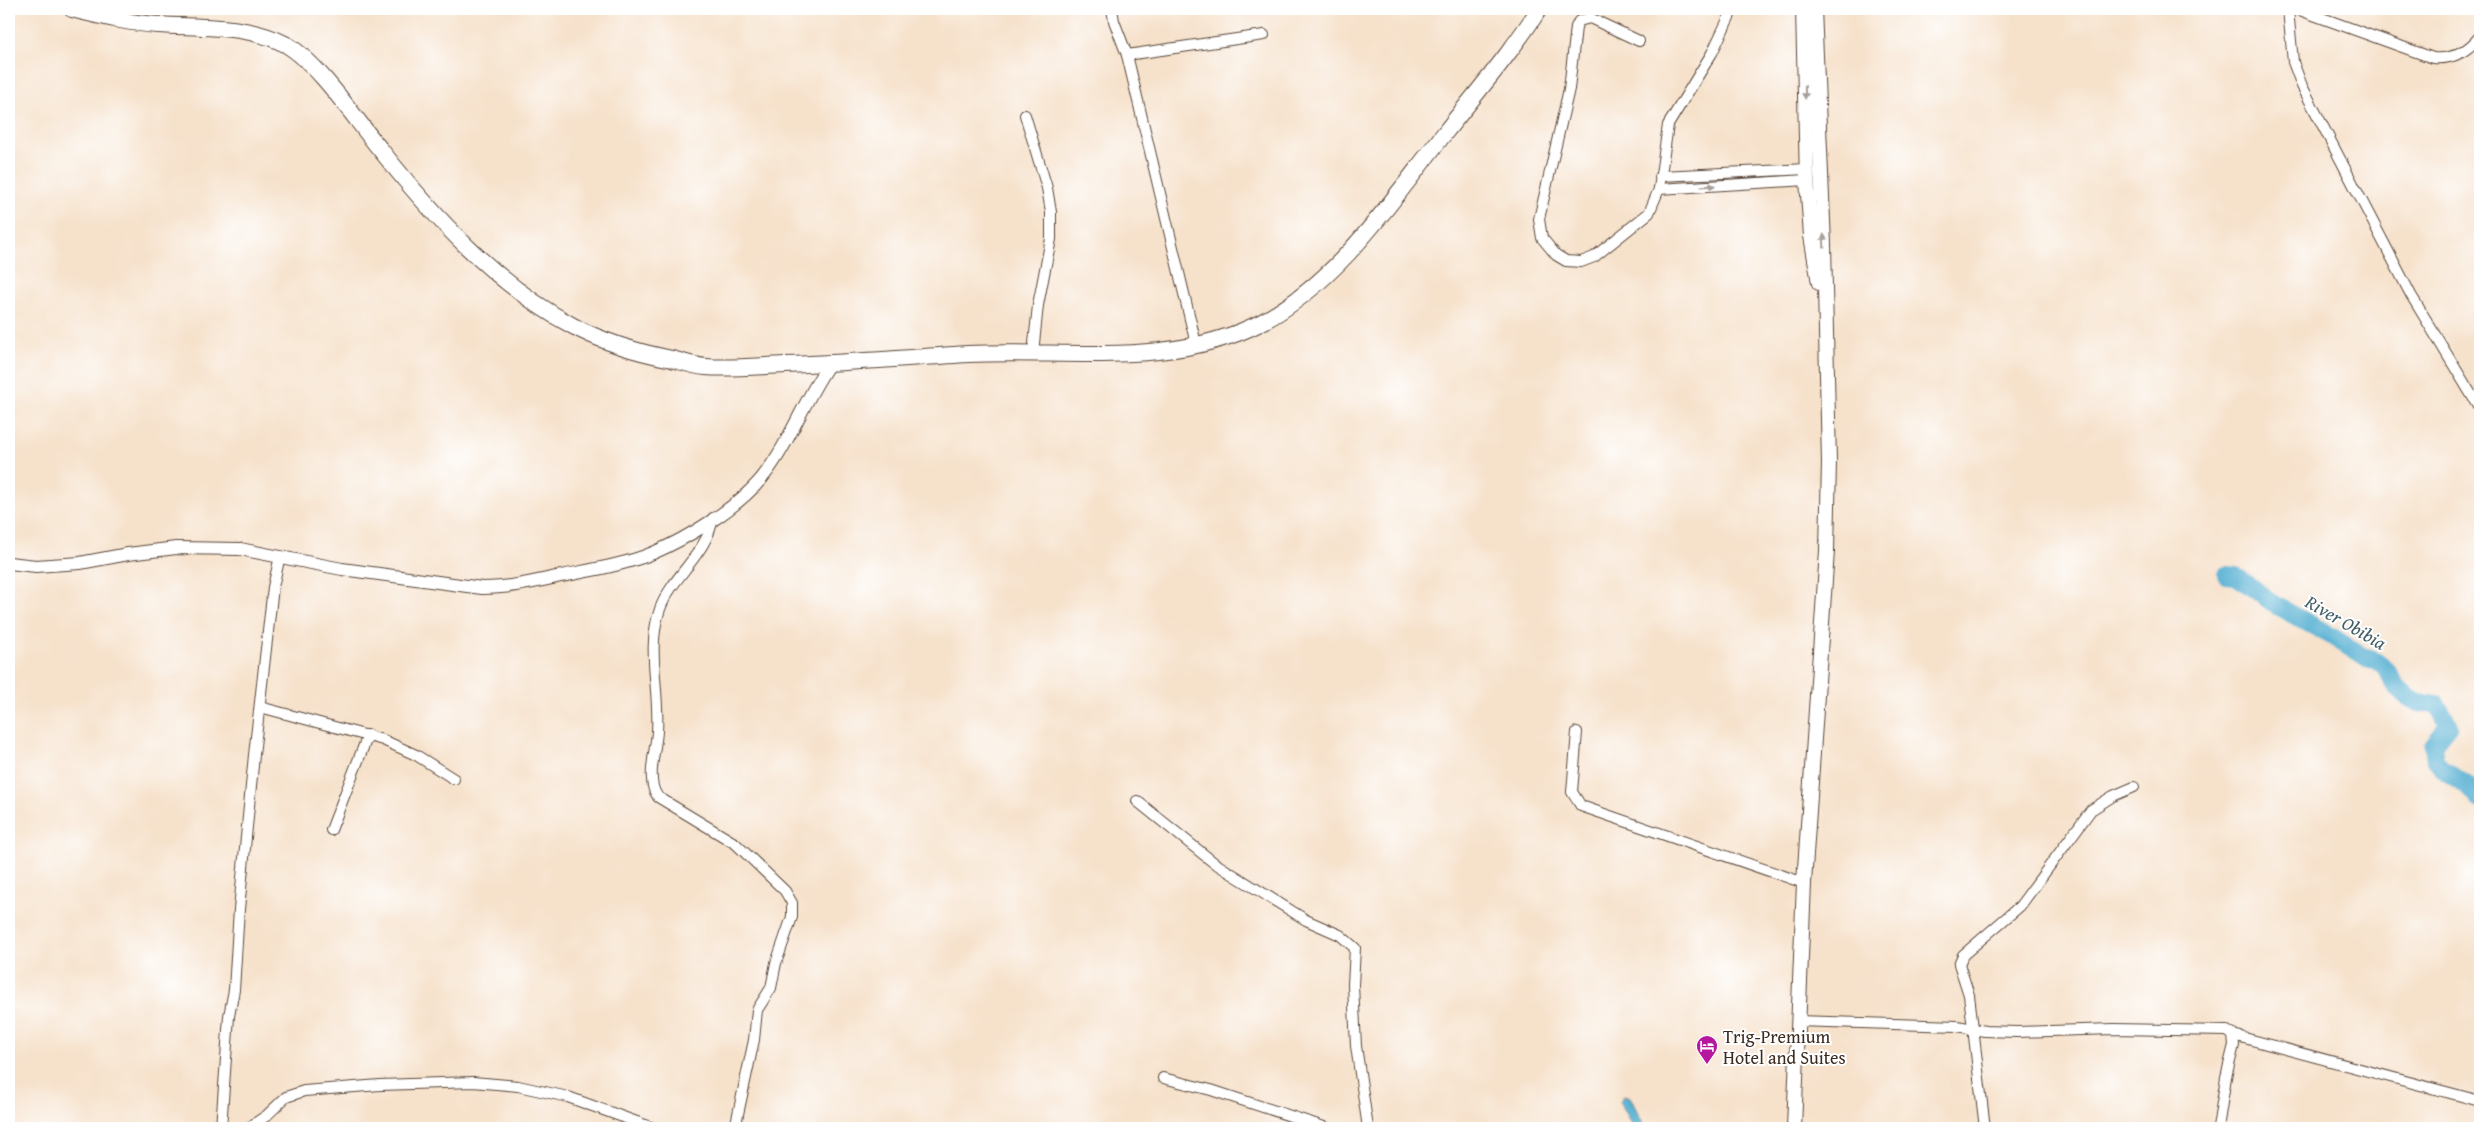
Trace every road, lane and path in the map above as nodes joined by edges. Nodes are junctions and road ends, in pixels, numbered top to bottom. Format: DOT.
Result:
graph roads {
  1 [pos="72,9"];
  2 [pos="1112,9"];
  3 [pos="1539,9"];
  4 [pos="1733,9"];
  5 [pos="1803,9"];
  6 [pos="1814,9"];
  7 [pos="2288,9"];
  8 [pos="2297,9"];
  9 [pos="1264,35"];
  10 [pos="2480,36"];
  11 [pos="1639,41"];
  12 [pos="1127,55"];
  13 [pos="1025,115"];
  14 [pos="1807,174"];
  15 [pos="1660,176"];
  16 [pos="1659,189"];
  17 [pos="1826,308"];
  18 [pos="1196,344"];
  19 [pos="1033,353"];
  20 [pos="829,364"];
  21 [pos="2480,409"];
  22 [pos="713,518"];
  23 [pos="280,556"];
  24 [pos="9,563"];
  25 [pos="260,707"];
  26 [pos="1577,732"];
  27 [pos="368,735"];
  28 [pos="454,779"];
  29 [pos="2134,788"];
  30 [pos="1137,802"];
  31 [pos="330,830"];
  32 [pos="1804,883"];
  33 [pos="1797,1021"];
  34 [pos="1973,1028"];
  35 [pos="2233,1035"];
  36 [pos="1163,1078"];
  37 [pos="2480,1101"];
  38 [pos="222,1128"];
  39 [pos="248,1128"];
  40 [pos="653,1128"];
  41 [pos="736,1128"];
  42 [pos="1327,1128"];
  43 [pos="1368,1128"];
  44 [pos="1794,1128"];
  45 [pos="1985,1128"];
  46 [pos="2218,1128"];
  1 -- 20 [label="main road"];
  2 -- 12 [label="street"];
  3 -- 18 [label="main road"];
  4 -- 15 [label="street"];
  5 -- 14 [label="main road, one-way"];
  17 -- 6 [label="main road, one-way"];
  7 -- 21 [label="street"];
  8 -- 10 [label="street"];
  9 -- 12 [label="street"];
  11 -- 16 [label="street"];
  12 -- 18 [label="street"];
  13 -- 19 [label="street"];
  14 -- 15 [label="street"];
  16 -- 14 [label="street, one-way"];
  14 -- 17 [label="main road"];
  15 -- 16 [label="street"];
  17 -- 32 [label="main road"];
  18 -- 19 [label="main road"];
  19 -- 20 [label="main road"];
  20 -- 22 [label="street"];
  22 -- 23 [label="street"];
  22 -- 41 [label="street"];
  23 -- 24 [label="street"];
  23 -- 25 [label="street"];
  25 -- 27 [label="street"];
  25 -- 38 [label="street"];
  26 -- 32 [label="street"];
  27 -- 28 [label="street"];
  27 -- 31 [label="street"];
  29 -- 34 [label="street"];
  30 -- 43 [label="street"];
  32 -- 33 [label="main road"];
  33 -- 34 [label="street"];
  33 -- 44 [label="main road"];
  34 -- 35 [label="street"];
  34 -- 45 [label="street"];
  35 -- 37 [label="street"];
  35 -- 46 [label="street"];
  36 -- 42 [label="street"];
  39 -- 40 [label="street"];
}
